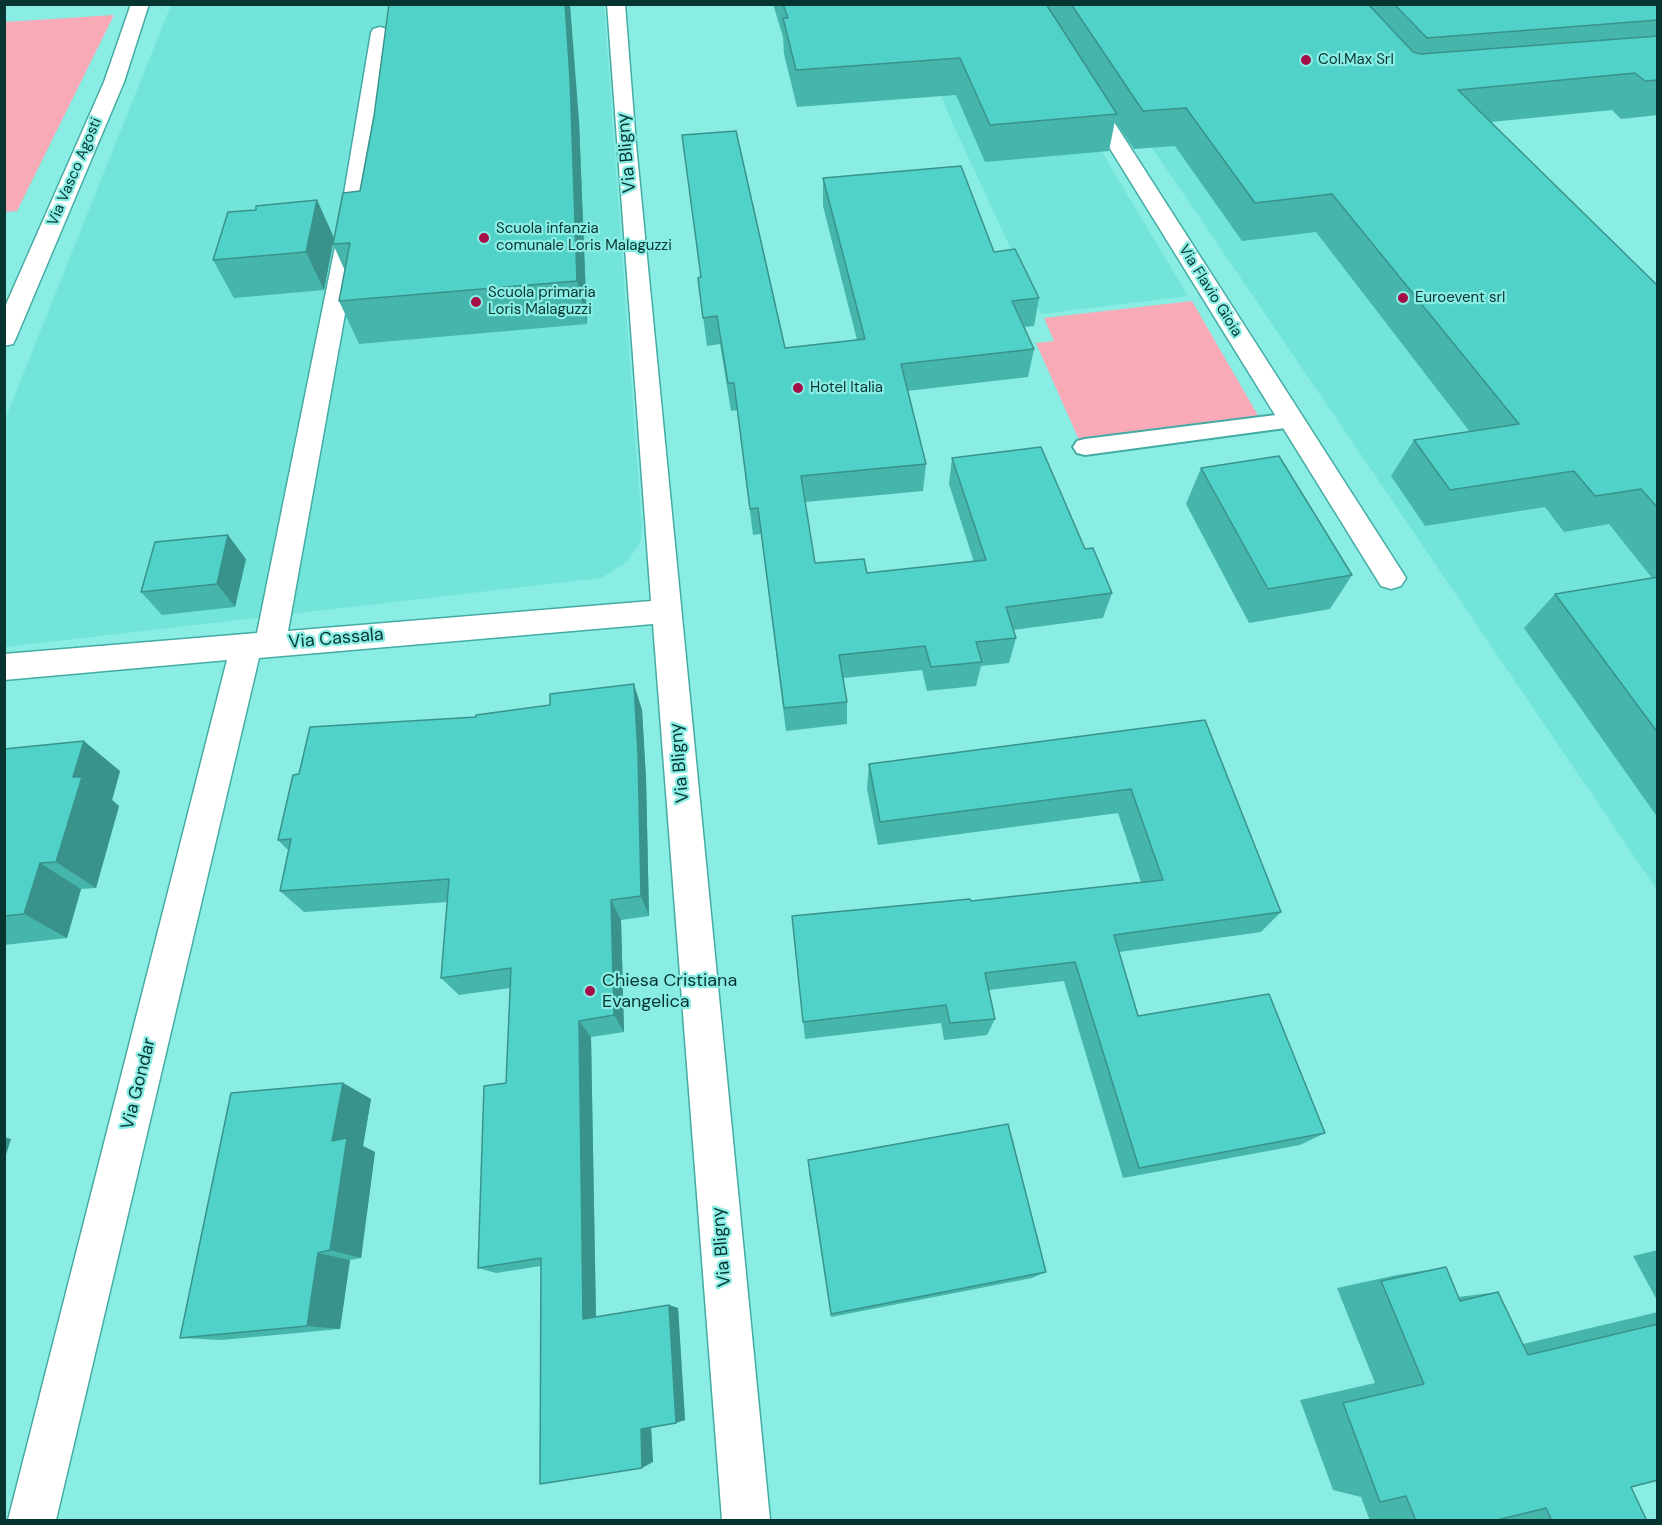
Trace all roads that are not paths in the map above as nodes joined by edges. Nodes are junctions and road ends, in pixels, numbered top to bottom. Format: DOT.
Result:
graph roads {
  1 [pos="140,4"];
  2 [pos="616,4"];
  3 [pos="380,33"];
  4 [pos="1073,74"];
  5 [pos="4,338"];
  6 [pos="1292,421"];
  7 [pos="1085,447"];
  8 [pos="1391,578"];
  9 [pos="667,611"];
  10 [pos="258,646"];
  11 [pos="4,667"];
  12 [pos="32,1521"];
  13 [pos="746,1521"];
  1 -- 5 [label="street, Via Vasco Agosti"];
  2 -- 9 [label="street, Via Bligny"];
  3 -- 10 [label="street, Via Gondar"];
  4 -- 6 [label="street, Via Flavio Gioia"];
  6 -- 7 [label="lane"];
  6 -- 8 [label="street, Via Flavio Gioia"];
  9 -- 10 [label="street, Via Cassala"];
  9 -- 13 [label="street, Via Bligny"];
  10 -- 11 [label="street, Via Cassala"];
  10 -- 12 [label="street, Via Gondar"];
}
